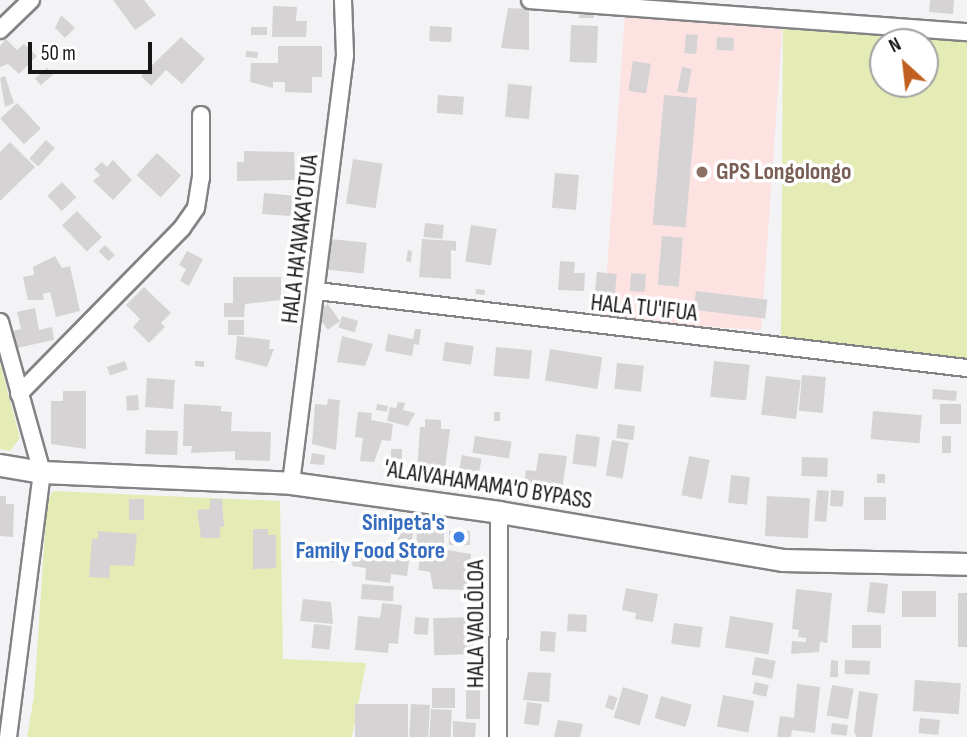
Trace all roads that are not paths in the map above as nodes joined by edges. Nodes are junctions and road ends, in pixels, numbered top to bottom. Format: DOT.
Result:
graph roads {
  1 [pos="31,0"];
  2 [pos="343,0"];
  3 [pos="530,0"];
  4 [pos="0,30"];
  5 [pos="967,32"];
  6 [pos="201,115"];
  7 [pos="317,291"];
  8 [pos="0,322"];
  9 [pos="967,368"];
  10 [pos="19,394"];
  11 [pos="0,464"];
  12 [pos="42,472"];
  13 [pos="291,483"];
  14 [pos="499,512"];
  15 [pos="967,564"];
  16 [pos="7,693"];
  17 [pos="8,737"];
  18 [pos="498,737"];
  1 -- 4 [label="street"];
  2 -- 7 [label="street, HALA HA'AVAKA'OTUA"];
  3 -- 5 [label="street"];
  6 -- 10 [label="street"];
  7 -- 9 [label="street, HALA TU'IFUA"];
  7 -- 13 [label="street, HALA HA'AVAKA'OTUA"];
  8 -- 10 [label="street"];
  10 -- 12 [label="street"];
  11 -- 12 [label="main road, 'ALAIVAHAMAMA'O BYPASS"];
  12 -- 13 [label="main road, 'ALAIVAHAMAMA'O BYPASS"];
  12 -- 16 [label="street"];
  13 -- 14 [label="main road, 'ALAIVAHAMAMA'O BYPASS"];
  14 -- 15 [label="main road, 'ALAIVAHAMAMA'O BYPASS"];
  14 -- 18 [label="street, HALA VAOLŌLOA"];
  16 -- 17 [label="street"];
}
